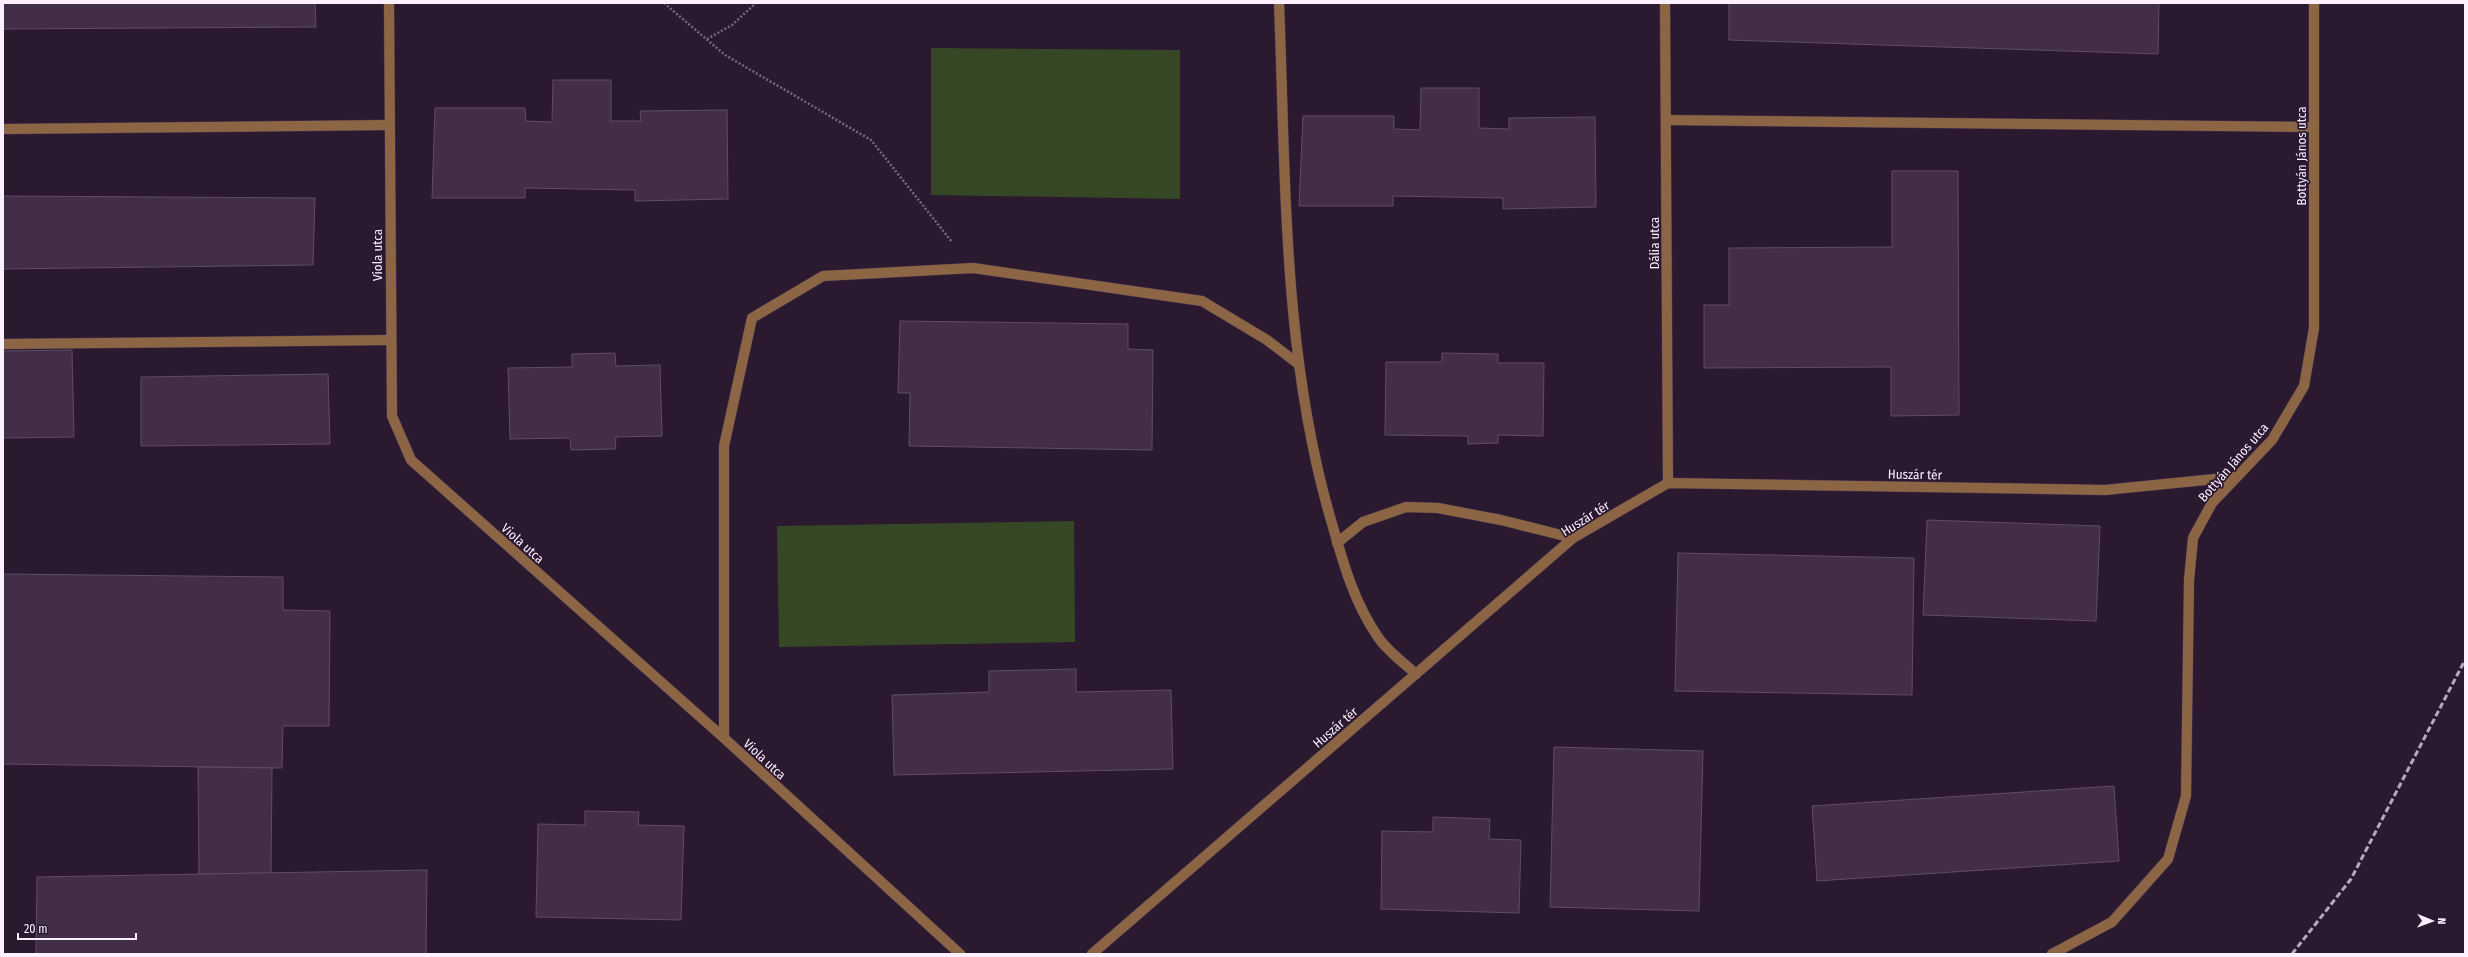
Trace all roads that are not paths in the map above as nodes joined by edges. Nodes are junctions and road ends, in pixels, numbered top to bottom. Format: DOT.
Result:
graph roads {
  1 [pos="389,3"];
  2 [pos="1279,3"];
  3 [pos="1665,3"];
  4 [pos="2314,3"];
  5 [pos="1666,120"];
  6 [pos="389,125"];
  7 [pos="2314,127"];
  8 [pos="3,129"];
  9 [pos="390,340"];
  10 [pos="3,344"];
  11 [pos="1297,363"];
  12 [pos="2234,477"];
  13 [pos="1668,483"];
  14 [pos="1573,538"];
  15 [pos="1337,543"];
  16 [pos="1416,674"];
  17 [pos="724,738"];
  18 [pos="960,954"];
  19 [pos="1092,954"];
  20 [pos="2052,954"];
  1 -- 6 [label="street, Viola utca"];
  2 -- 11 [label="street"];
  3 -- 5 [label="street, Dália utca"];
  4 -- 7 [label="street, Bottyán János utca"];
  5 -- 7 [label="street"];
  5 -- 13 [label="street, Dália utca"];
  6 -- 8 [label="street"];
  6 -- 9 [label="street, Viola utca"];
  7 -- 12 [label="street, Bottyán János utca"];
  9 -- 10 [label="street"];
  9 -- 17 [label="street, Viola utca"];
  11 -- 15 [label="street"];
  11 -- 17 [label="street"];
  12 -- 13 [label="street, Huszár tér"];
  12 -- 20 [label="street, Bottyán János utca"];
  13 -- 14 [label="street, Huszár tér"];
  14 -- 15 [label="street"];
  14 -- 16 [label="street, Huszár tér"];
  15 -- 16 [label="street"];
  16 -- 19 [label="street, Huszár tér"];
  17 -- 18 [label="street, Viola utca"];
}
